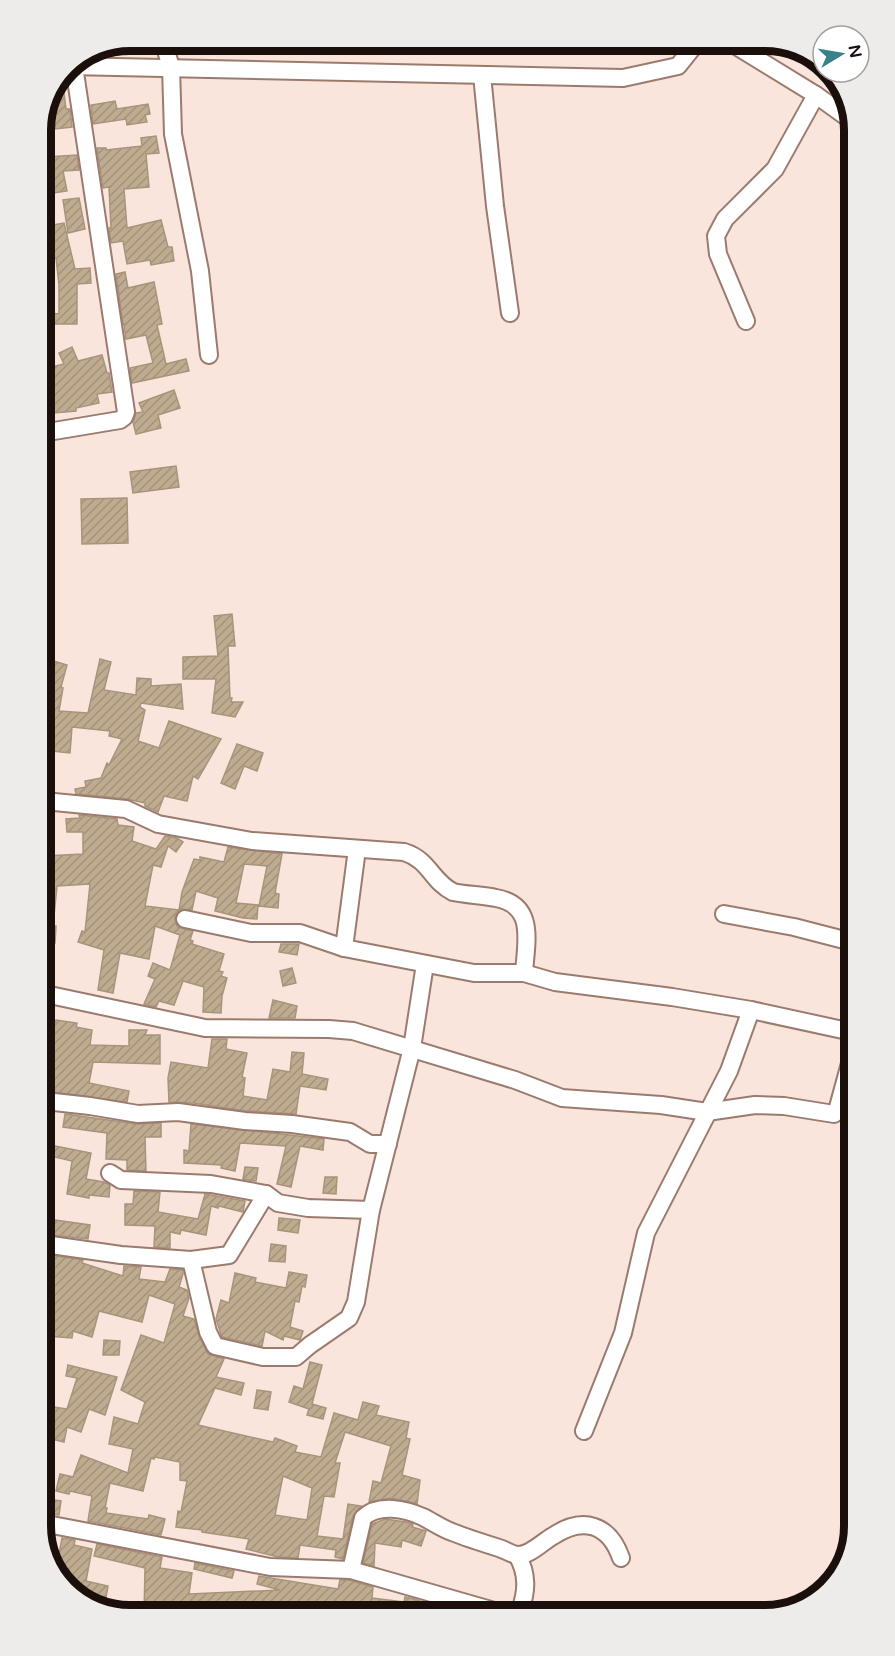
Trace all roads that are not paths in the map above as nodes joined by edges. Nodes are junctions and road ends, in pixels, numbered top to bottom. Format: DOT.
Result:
graph roads {
  1 [pos="166,51"];
  2 [pos="690,51"];
  3 [pos="744,51"];
  4 [pos="83,66"];
  5 [pos="171,67"];
  6 [pos="73,75"];
  7 [pos="482,75"];
  8 [pos="816,95"];
  9 [pos="842,113"];
  10 [pos="510,313"];
  11 [pos="746,321"];
  12 [pos="209,355"];
  13 [pos="51,432"];
  14 [pos="51,802"];
  15 [pos="357,849"];
  16 [pos="724,914"];
  17 [pos="185,919"];
  18 [pos="844,940"];
  19 [pos="344,948"];
  20 [pos="425,964"];
  21 [pos="524,973"];
  22 [pos="51,995"];
  23 [pos="752,1010"];
  24 [pos="844,1030"];
  25 [pos="412,1048"];
  26 [pos="844,1085"];
  27 [pos="51,1102"];
  28 [pos="707,1112"];
  29 [pos="388,1144"];
  30 [pos="110,1173"];
  31 [pos="267,1194"];
  32 [pos="371,1210"];
  33 [pos="51,1245"];
  34 [pos="190,1260"];
  35 [pos="584,1431"];
  36 [pos="51,1525"];
  37 [pos="517,1555"];
  38 [pos="621,1558"];
  39 [pos="351,1570"];
  40 [pos="474,1605"];
  41 [pos="522,1605"];
  1 -- 5 [label="street"];
  2 -- 7 [label="street"];
  3 -- 8 [label="street"];
  4 -- 5 [label="street"];
  5 -- 7 [label="street"];
  5 -- 12 [label="street"];
  6 -- 13 [label="street"];
  7 -- 10 [label="street"];
  8 -- 9 [label="street"];
  8 -- 11 [label="street"];
  14 -- 15 [label="street"];
  15 -- 19 [label="street"];
  15 -- 21 [label="street"];
  16 -- 18 [label="street"];
  17 -- 19 [label="street"];
  19 -- 20 [label="street"];
  20 -- 21 [label="street"];
  20 -- 25 [label="street"];
  21 -- 23 [label="street"];
  22 -- 25 [label="street"];
  23 -- 24 [label="street"];
  23 -- 28 [label="street"];
  25 -- 28 [label="street"];
  25 -- 29 [label="street"];
  26 -- 28 [label="street"];
  27 -- 29 [label="street"];
  28 -- 35 [label="street"];
  29 -- 32 [label="street"];
  30 -- 31 [label="street"];
  31 -- 32 [label="street"];
  31 -- 34 [label="street"];
  32 -- 34 [label="street"];
  33 -- 34 [label="street"];
  36 -- 39 [label="street"];
  37 -- 38 [label="street"];
  37 -- 39 [label="street"];
  37 -- 41 [label="street"];
  39 -- 40 [label="street"];
}
